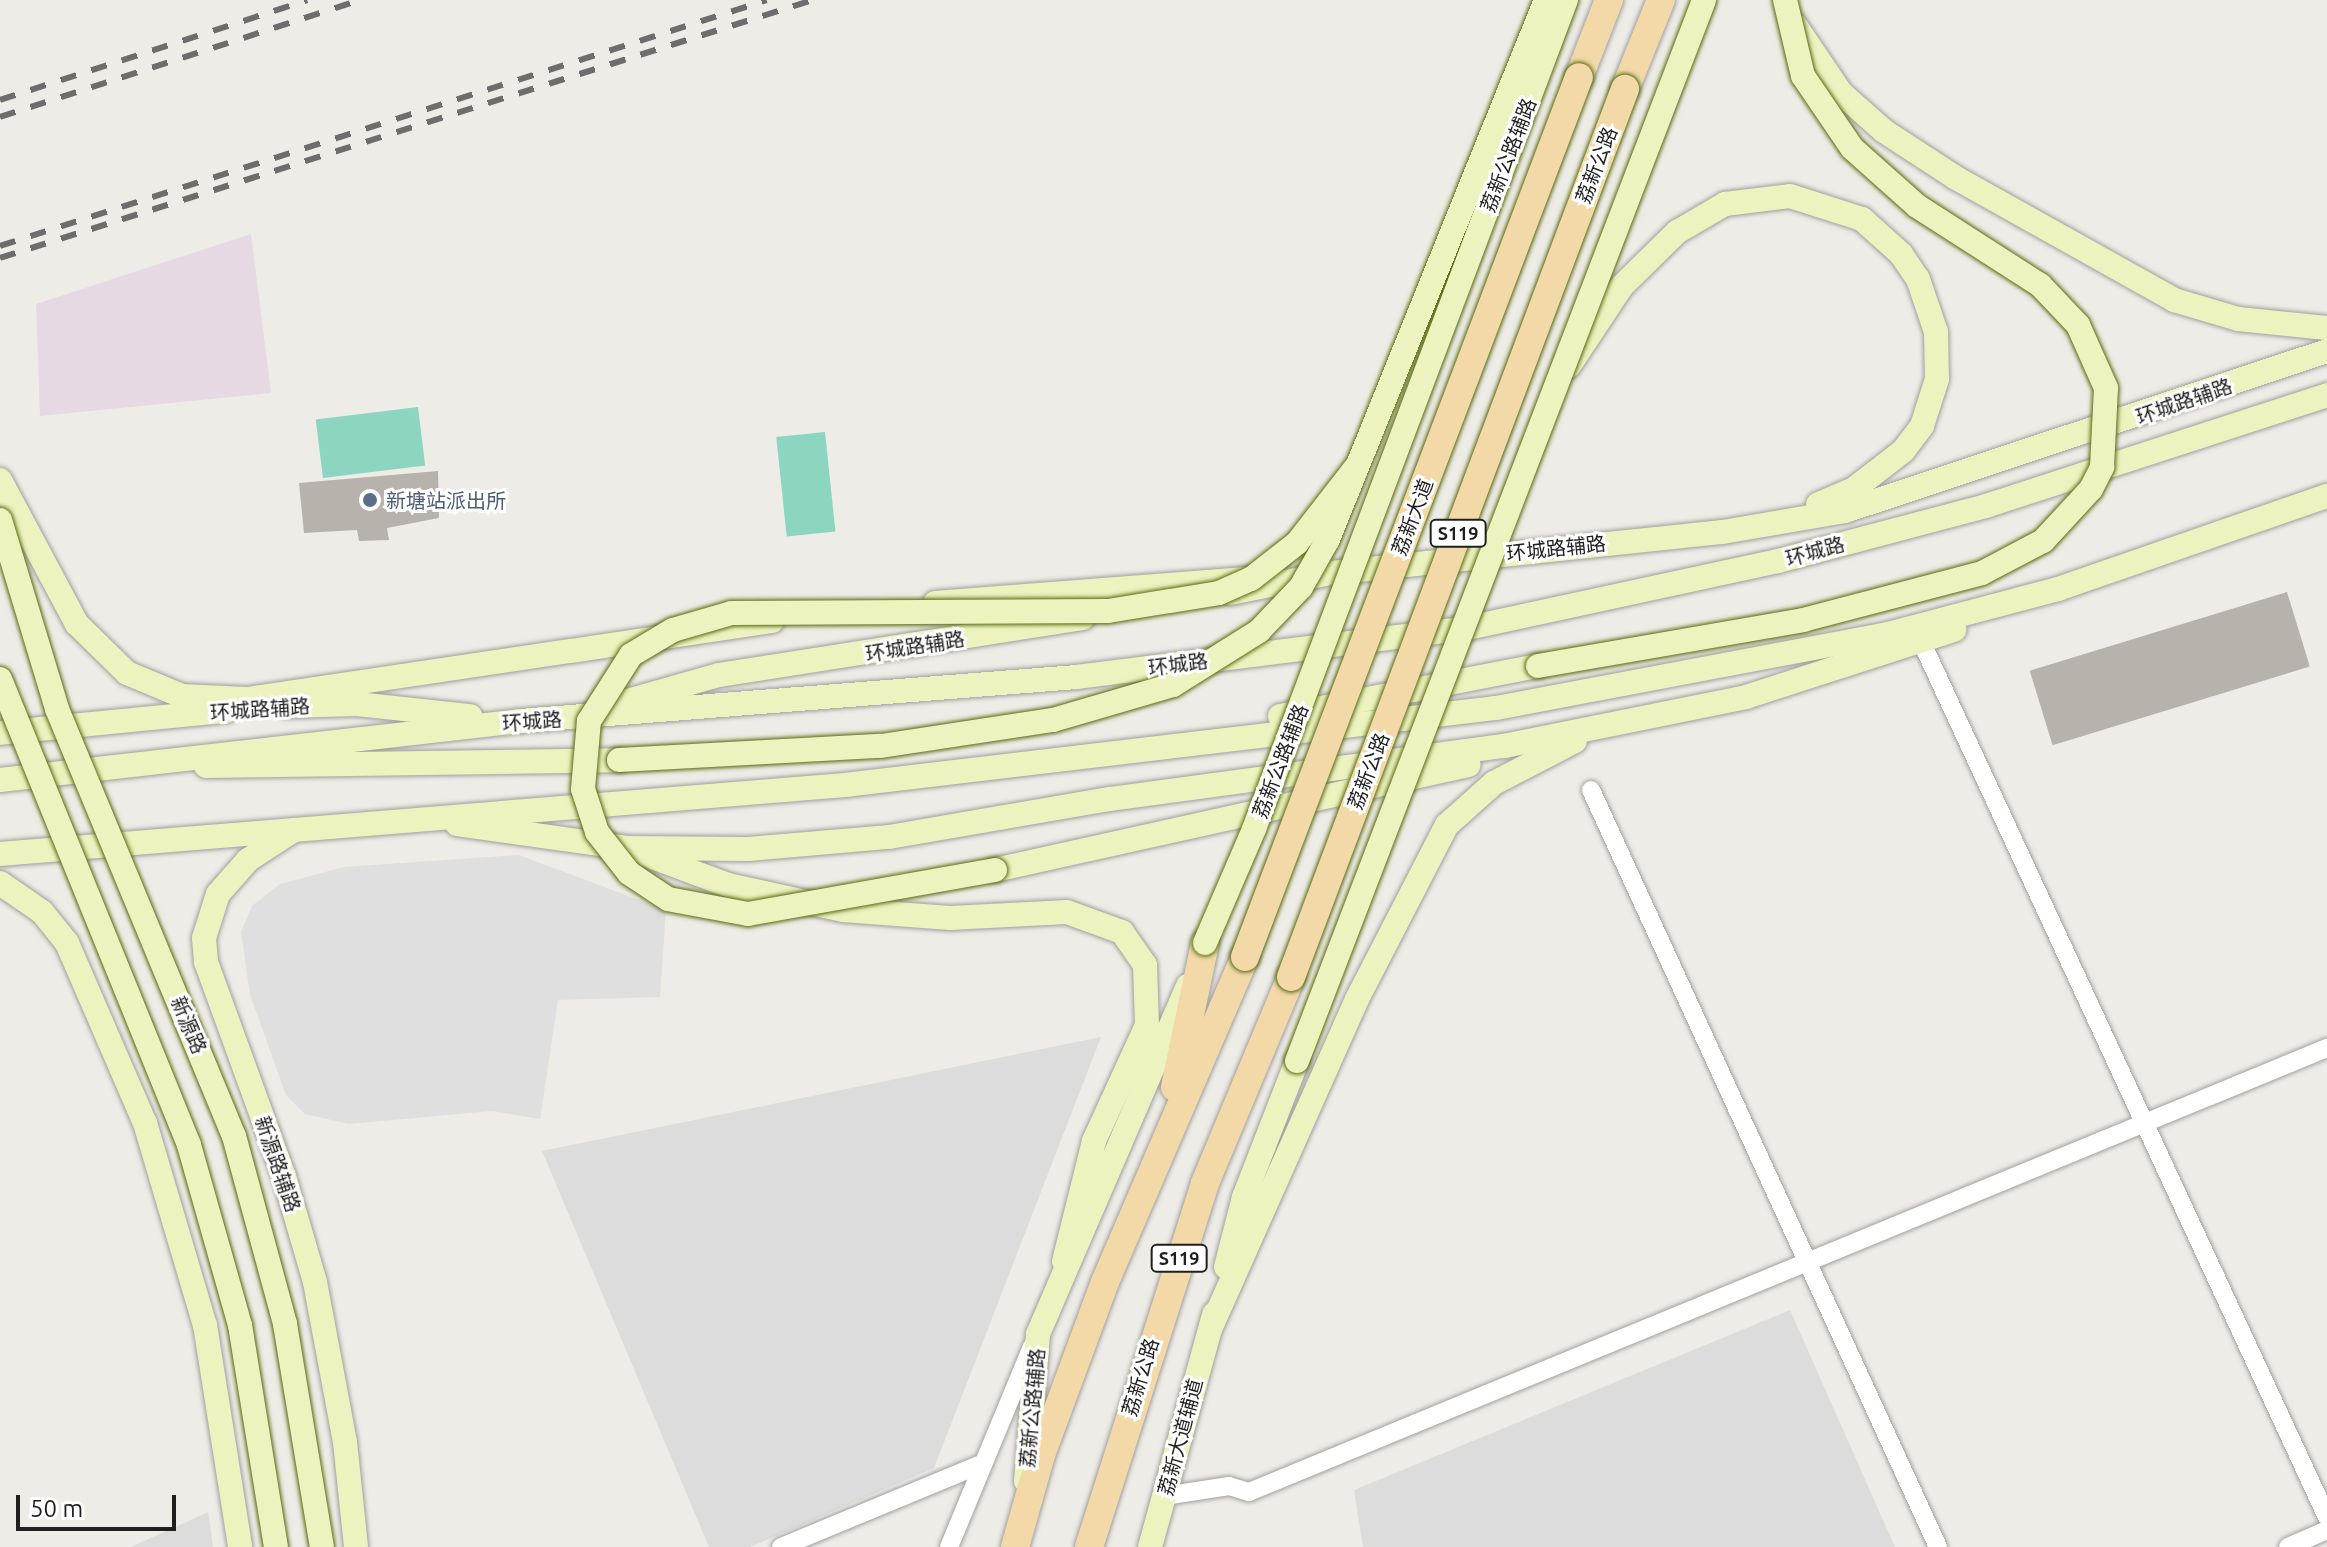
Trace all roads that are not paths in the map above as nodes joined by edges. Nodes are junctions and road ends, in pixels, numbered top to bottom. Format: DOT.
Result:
graph roads {
  1 [pos="1546,0"];
  2 [pos="1566,0"];
  3 [pos="1609,0"];
  4 [pos="1661,0"];
  5 [pos="1704,0"];
  6 [pos="1786,0"];
  7 [pos="2327,328"];
  8 [pos="2327,351"];
  9 [pos="1550,395"];
  10 [pos="2327,395"];
  11 [pos="1357,466"];
  12 [pos="0,480"];
  13 [pos="2327,496"];
  14 [pos="0,520"];
  15 [pos="1723,532"];
  16 [pos="1331,573"];
  17 [pos="2058,589"];
  18 [pos="662,635"];
  19 [pos="1922,643"];
  20 [pos="0,679"];
  21 [pos="581,717"];
  22 [pos="520,721"];
  23 [pos="1636,721"];
  24 [pos="0,733"];
  25 [pos="1577,740"];
  26 [pos="1170,746"];
  27 [pos="133,764"];
  28 [pos="0,780"];
  29 [pos="1591,790"];
  30 [pos="408,818"];
  31 [pos="301,827"];
  32 [pos="628,848"];
  33 [pos="0,854"];
  34 [pos="0,883"];
  35 [pos="1205,943"];
  36 [pos="2327,1048"];
  37 [pos="2146,1123"];
  38 [pos="1164,1137"];
  39 [pos="1064,1261"];
  40 [pos="1807,1262"];
  41 [pos="1211,1327"];
  42 [pos="1038,1334"];
  43 [pos="979,1465"];
  44 [pos="1164,1496"];
  45 [pos="2327,1517"];
  46 [pos="2327,1530"];
  47 [pos="1019,1536"];
  48 [pos="240,1547"];
  49 [pos="276,1547"];
  50 [pos="322,1547"];
  51 [pos="356,1547"];
  52 [pos="781,1547"];
  53 [pos="949,1547"];
  54 [pos="1089,1547"];
  55 [pos="1150,1547"];
  56 [pos="1938,1547"];
  57 [pos="2288,1547"];
  1 -- 11 [label="main road, bridge"];
  2 -- 35 [label="main road, 荔新公路辅路, bridge"];
  3 -- 38 [label="main road, 荔新大道 / S119, bridge"];
  4 -- 54 [label="main road, 荔新公路 / S119, bridge"];
  5 -- 9 [label="main road, bridge"];
  6 -- 7 [label="main road"];
  6 -- 26 [label="main road, bridge"];
  8 -- 15 [label="main road, 环城路辅路"];
  9 -- 15 [label="main road, bridge"];
  9 -- 41 [label="main road, bridge"];
  10 -- 21 [label="main road, 环城路"];
  11 -- 18 [label="main road, bridge"];
  11 -- 27 [label="main road, bridge"];
  12 -- 18 [label="main road"];
  13 -- 17 [label="main road"];
  14 -- 50 [label="main road, 新源路, bridge"];
  15 -- 16 [label="main road, 环城路辅路"];
  16 -- 18 [label="main road"];
  16 -- 21 [label="main road, 环城路辅路"];
  17 -- 19 [label="main road"];
  17 -- 26 [label="main road"];
  18 -- 25 [label="main road, bridge"];
  19 -- 23 [label="main road"];
  19 -- 37 [label="street"];
  20 -- 49 [label="main road, bridge"];
  21 -- 22 [label="main road, 环城路"];
  22 -- 24 [label="main road, 环城路辅路"];
  22 -- 27 [label="main road, 环城路"];
  23 -- 25 [label="main road"];
  23 -- 32 [label="main road"];
  25 -- 41 [label="main road"];
  26 -- 30 [label="main road"];
  27 -- 28 [label="main road, 环城路"];
  29 -- 40 [label="street"];
  30 -- 31 [label="main road"];
  30 -- 32 [label="main road"];
  31 -- 33 [label="main road"];
  31 -- 51 [label="main road, 新源路辅路"];
  32 -- 39 [label="main road"];
  34 -- 48 [label="main road"];
  35 -- 38 [label="main road"];
  35 -- 39 [label="main road, 荔新公路辅路"];
  36 -- 37 [label="street"];
  37 -- 40 [label="street"];
  37 -- 45 [label="street"];
  38 -- 47 [label="main road, S119"];
  39 -- 42 [label="main road, 荔新公路辅路"];
  40 -- 44 [label="street"];
  40 -- 56 [label="street"];
  41 -- 44 [label="main road, 荔新大道辅道"];
  42 -- 43 [label="street"];
  42 -- 47 [label="main road, 荔新公路辅路"];
  43 -- 52 [label="street"];
  43 -- 53 [label="street"];
  44 -- 55 [label="main road, 荔新大道辅道"];
  46 -- 57 [label="street"];
}
